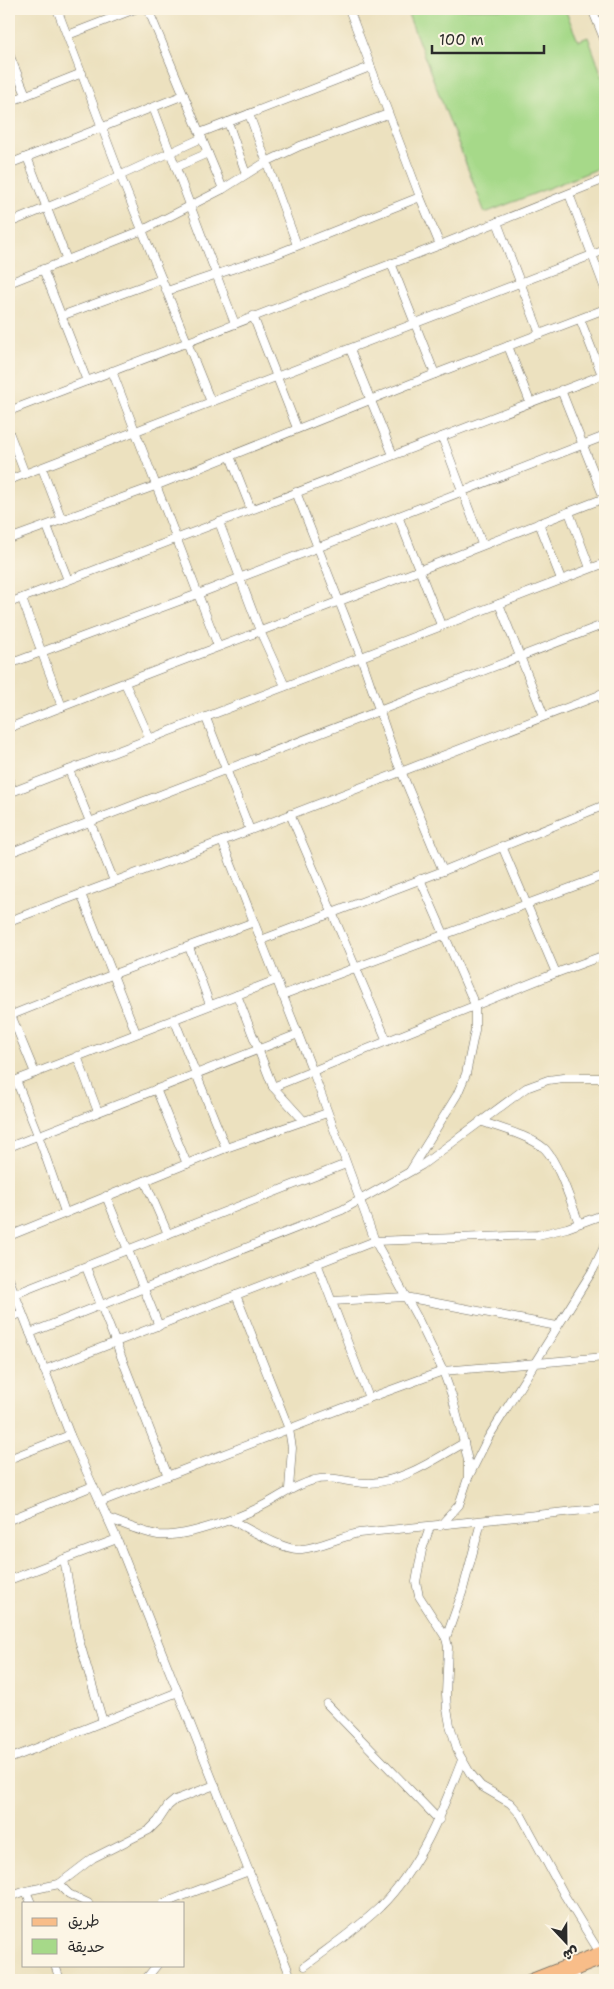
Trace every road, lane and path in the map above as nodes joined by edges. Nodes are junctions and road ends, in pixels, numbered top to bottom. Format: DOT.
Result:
graph roads {
  1 [pos="57,9"];
  2 [pos="135,9"];
  3 [pos="148,9"];
  4 [pos="349,9"];
  5 [pos="592,9"];
  6 [pos="602,22"];
  7 [pos="68,35"];
  8 [pos="605,41"];
  9 [pos="9,54"];
  10 [pos="370,66"];
  11 [pos="82,73"];
  12 [pos="26,95"];
  13 [pos="184,95"];
  14 [pos="9,102"];
  15 [pos="153,107"];
  16 [pos="249,114"];
  17 [pos="388,114"];
  18 [pos="228,122"];
  19 [pos="103,127"];
  20 [pos="201,136"];
  21 [pos="170,152"];
  22 [pos="208,153"];
  23 [pos="27,157"];
  24 [pos="266,162"];
  25 [pos="9,164"];
  26 [pos="176,166"];
  27 [pos="246,174"];
  28 [pos="120,175"];
  29 [pos="605,179"];
  30 [pos="223,189"];
  31 [pos="569,194"];
  32 [pos="420,197"];
  33 [pos="190,206"];
  34 [pos="46,208"];
  35 [pos="497,222"];
  36 [pos="9,223"];
  37 [pos="143,230"];
  38 [pos="297,245"];
  39 [pos="440,245"];
  40 [pos="605,250"];
  41 [pos="592,255"];
  42 [pos="67,260"];
  43 [pos="391,263"];
  44 [pos="43,269"];
  45 [pos="216,274"];
  46 [pos="162,279"];
  47 [pos="9,283"];
  48 [pos="521,283"];
  49 [pos="605,289"];
  50 [pos="167,291"];
  51 [pos="605,309"];
  52 [pos="61,316"];
  53 [pos="253,316"];
  54 [pos="580,319"];
  55 [pos="235,324"];
  56 [pos="415,324"];
  57 [pos="540,334"];
  58 [pos="187,342"];
  59 [pos="508,346"];
  60 [pos="350,349"];
  61 [pos="112,371"];
  62 [pos="435,374"];
  63 [pos="604,375"];
  64 [pos="278,377"];
  65 [pos="87,381"];
  66 [pos="561,390"];
  67 [pos="372,399"];
  68 [pos="211,402"];
  69 [pos="530,402"];
  70 [pos="9,411"];
  71 [pos="297,428"];
  72 [pos="9,432"];
  73 [pos="135,432"];
  74 [pos="442,436"];
  75 [pos="605,436"];
  76 [pos="583,445"];
  77 [pos="393,455"];
  78 [pos="230,456"];
  79 [pos="42,468"];
  80 [pos="25,474"];
  81 [pos="9,480"];
  82 [pos="155,486"];
  83 [pos="296,492"];
  84 [pos="463,492"];
  85 [pos="605,498"];
  86 [pos="252,509"];
  87 [pos="569,512"];
  88 [pos="398,516"];
  89 [pos="62,520"];
  90 [pos="219,522"];
  91 [pos="539,523"];
  92 [pos="47,526"];
  93 [pos="9,539"];
  94 [pos="176,539"];
  95 [pos="482,544"];
  96 [pos="318,548"];
  97 [pos="605,563"];
  98 [pos="590,568"];
  99 [pos="418,570"];
  100 [pos="240,578"];
  101 [pos="561,579"];
  102 [pos="68,580"];
  103 [pos="198,594"];
  104 [pos="22,599"];
  105 [pos="338,602"];
  106 [pos="9,603"];
  107 [pos="498,604"];
  108 [pos="605,624"];
  109 [pos="441,625"];
  110 [pos="260,630"];
  111 [pos="218,646"];
  112 [pos="42,652"];
  113 [pos="520,656"];
  114 [pos="361,657"];
  115 [pos="9,664"];
  116 [pos="125,683"];
  117 [pos="284,686"];
  118 [pos="603,693"];
  119 [pos="605,706"];
  120 [pos="62,707"];
  121 [pos="380,712"];
  122 [pos="544,716"];
  123 [pos="206,718"];
  124 [pos="9,728"];
  125 [pos="150,740"];
  126 [pos="69,770"];
  127 [pos="226,770"];
  128 [pos="402,771"];
  129 [pos="9,780"];
  130 [pos="11,792"];
  131 [pos="605,805"];
  132 [pos="290,814"];
  133 [pos="90,822"];
  134 [pos="250,830"];
  135 [pos="222,841"];
  136 [pos="502,846"];
  137 [pos="9,853"];
  138 [pos="443,871"];
  139 [pos="605,875"];
  140 [pos="420,879"];
  141 [pos="114,881"];
  142 [pos="81,894"];
  143 [pos="527,904"];
  144 [pos="333,912"];
  145 [pos="9,921"];
  146 [pos="254,922"];
  147 [pos="444,935"];
  148 [pos="261,940"];
  149 [pos="188,947"];
  150 [pos="605,956"];
  151 [pos="356,968"];
  152 [pos="556,973"];
  153 [pos="114,974"];
  154 [pos="276,980"];
  155 [pos="237,995"];
  156 [pos="282,995"];
  157 [pos="210,1005"];
  158 [pos="475,1005"];
  159 [pos="9,1014"];
  160 [pos="174,1018"];
  161 [pos="136,1033"];
  162 [pos="298,1034"];
  163 [pos="387,1041"];
  164 [pos="258,1049"];
  165 [pos="77,1056"];
  166 [pos="313,1072"];
  167 [pos="35,1073"];
  168 [pos="196,1074"];
  169 [pos="605,1078"];
  170 [pos="12,1081"];
  171 [pos="273,1087"];
  172 [pos="156,1089"];
  173 [pos="98,1112"];
  174 [pos="327,1113"];
  175 [pos="304,1121"];
  176 [pos="480,1122"];
  177 [pos="38,1135"];
  178 [pos="9,1147"];
  179 [pos="226,1148"];
  180 [pos="187,1164"];
  181 [pos="346,1164"];
  182 [pos="409,1172"];
  183 [pos="146,1181"];
  184 [pos="106,1196"];
  185 [pos="360,1200"];
  186 [pos="65,1212"];
  187 [pos="605,1214"];
  188 [pos="579,1223"];
  189 [pos="168,1234"];
  190 [pos="9,1236"];
  191 [pos="375,1241"];
  192 [pos="605,1245"];
  193 [pos="128,1250"];
  194 [pos="318,1263"];
  195 [pos="86,1267"];
  196 [pos="9,1279"];
  197 [pos="144,1289"];
  198 [pos="15,1294"];
  199 [pos="236,1295"];
  200 [pos="405,1297"];
  201 [pos="332,1301"];
  202 [pos="100,1306"];
  203 [pos="22,1313"];
  204 [pos="9,1318"];
  205 [pos="159,1326"];
  206 [pos="557,1326"];
  207 [pos="30,1333"];
  208 [pos="115,1343"];
  209 [pos="605,1357"];
  210 [pos="534,1364"];
  211 [pos="44,1370"];
  212 [pos="443,1372"];
  213 [pos="369,1398"];
  214 [pos="289,1429"];
  215 [pos="70,1435"];
  216 [pos="464,1443"];
  217 [pos="9,1459"];
  218 [pos="168,1476"];
  219 [pos="468,1478"];
  220 [pos="92,1486"];
  221 [pos="289,1489"];
  222 [pos="100,1502"];
  223 [pos="605,1508"];
  224 [pos="107,1518"];
  225 [pos="9,1520"];
  226 [pos="231,1520"];
  227 [pos="481,1522"];
  228 [pos="440,1526"];
  229 [pos="430,1527"];
  230 [pos="117,1539"];
  231 [pos="64,1559"];
  232 [pos="9,1580"];
  233 [pos="446,1638"];
  234 [pos="178,1692"];
  235 [pos="327,1704"];
  236 [pos="103,1722"];
  237 [pos="9,1759"];
  238 [pos="462,1760"];
  239 [pos="214,1785"];
  240 [pos="439,1820"];
  241 [pos="249,1871"];
  242 [pos="59,1884"];
  243 [pos="26,1891"];
  244 [pos="9,1897"];
  245 [pos="31,1902"];
  246 [pos="86,1902"];
  247 [pos="167,1902"];
  248 [pos="604,1955"];
  249 [pos="54,1966"];
  250 [pos="157,1966"];
  251 [pos="305,1966"];
  252 [pos="575,1976"];
  253 [pos="60,1980"];
  254 [pos="145,1980"];
  255 [pos="292,1980"];
  256 [pos="529,1980"];
  257 [pos="551,1980"];
  1 -- 7 [label="street"];
  2 -- 7 [label="street"];
  3 -- 13 [label="street"];
  4 -- 10 [label="street"];
  5 -- 6 [label="street"];
  6 -- 8 [label="street"];
  7 -- 11 [label="street"];
  9 -- 12 [label="street"];
  10 -- 16 [label="street"];
  10 -- 17 [label="street"];
  11 -- 12 [label="street"];
  11 -- 19 [label="street"];
  12 -- 14 [label="street"];
  13 -- 15 [label="street"];
  13 -- 20 [label="street"];
  15 -- 19 [label="street"];
  15 -- 21 [label="street"];
  16 -- 18 [label="street"];
  16 -- 24 [label="street"];
  17 -- 24 [label="street"];
  17 -- 32 [label="street"];
  18 -- 20 [label="street"];
  18 -- 27 [label="street"];
  19 -- 23 [label="street"];
  19 -- 28 [label="street"];
  20 -- 21 [label="street"];
  20 -- 22 [label="street"];
  21 -- 26 [label="street"];
  21 -- 28 [label="street"];
  22 -- 26 [label="street"];
  22 -- 30 [label="street"];
  23 -- 25 [label="street"];
  23 -- 34 [label="street"];
  24 -- 27 [label="street"];
  24 -- 38 [label="street"];
  26 -- 33 [label="street"];
  27 -- 30 [label="street"];
  28 -- 34 [label="street"];
  28 -- 37 [label="street"];
  29 -- 31 [label="street"];
  30 -- 33 [label="street"];
  31 -- 35 [label="street"];
  31 -- 41 [label="street"];
  32 -- 38 [label="street"];
  32 -- 39 [label="street"];
  33 -- 37 [label="street"];
  33 -- 45 [label="street"];
  34 -- 36 [label="street"];
  34 -- 42 [label="street"];
  35 -- 39 [label="street"];
  35 -- 48 [label="street"];
  37 -- 42 [label="street"];
  37 -- 46 [label="street"];
  38 -- 45 [label="street"];
  39 -- 43 [label="street"];
  40 -- 41 [label="street"];
  41 -- 48 [label="street"];
  41 -- 49 [label="street"];
  42 -- 44 [label="street"];
  43 -- 53 [label="street"];
  43 -- 56 [label="street"];
  44 -- 47 [label="street"];
  44 -- 52 [label="street"];
  45 -- 50 [label="street"];
  45 -- 55 [label="street"];
  46 -- 50 [label="street"];
  46 -- 52 [label="street"];
  48 -- 56 [label="street"];
  48 -- 57 [label="street"];
  50 -- 58 [label="street"];
  51 -- 54 [label="street"];
  52 -- 65 [label="street"];
  53 -- 55 [label="street"];
  53 -- 64 [label="street"];
  54 -- 57 [label="street"];
  54 -- 63 [label="street"];
  55 -- 58 [label="street"];
  56 -- 60 [label="street"];
  56 -- 62 [label="street"];
  57 -- 59 [label="street"];
  58 -- 61 [label="street"];
  58 -- 68 [label="street"];
  59 -- 62 [label="street"];
  59 -- 69 [label="street"];
  60 -- 64 [label="street"];
  60 -- 67 [label="street"];
  61 -- 65 [label="street"];
  61 -- 73 [label="street"];
  62 -- 67 [label="street"];
  63 -- 66 [label="street"];
  64 -- 68 [label="street"];
  64 -- 71 [label="street"];
  65 -- 70 [label="street"];
  66 -- 69 [label="street"];
  66 -- 76 [label="street"];
  67 -- 71 [label="street"];
  67 -- 77 [label="street"];
  68 -- 73 [label="street"];
  69 -- 74 [label="street"];
  71 -- 78 [label="street"];
  72 -- 80 [label="street"];
  73 -- 79 [label="street"];
  73 -- 82 [label="street"];
  74 -- 77 [label="street"];
  74 -- 84 [label="street"];
  75 -- 76 [label="street"];
  76 -- 84 [label="street"];
  76 -- 85 [label="street"];
  77 -- 83 [label="street"];
  78 -- 82 [label="street"];
  78 -- 86 [label="street"];
  79 -- 80 [label="street"];
  79 -- 89 [label="street"];
  80 -- 81 [label="street"];
  82 -- 89 [label="street"];
  82 -- 94 [label="street"];
  83 -- 86 [label="street"];
  83 -- 96 [label="street"];
  84 -- 88 [label="street"];
  84 -- 95 [label="street"];
  85 -- 87 [label="street"];
  86 -- 90 [label="street"];
  87 -- 91 [label="street"];
  87 -- 98 [label="street"];
  88 -- 96 [label="street"];
  88 -- 99 [label="street"];
  89 -- 92 [label="street"];
  90 -- 94 [label="street"];
  90 -- 100 [label="street"];
  91 -- 95 [label="street"];
  91 -- 101 [label="street"];
  92 -- 93 [label="street"];
  92 -- 102 [label="street"];
  94 -- 102 [label="street"];
  94 -- 103 [label="street"];
  95 -- 99 [label="street"];
  96 -- 100 [label="street"];
  96 -- 105 [label="street"];
  97 -- 98 [label="street"];
  98 -- 101 [label="street"];
  99 -- 105 [label="street"];
  99 -- 109 [label="street"];
  100 -- 103 [label="street"];
  100 -- 110 [label="street"];
  101 -- 107 [label="street"];
  102 -- 104 [label="street"];
  103 -- 111 [label="street"];
  103 -- 112 [label="street"];
  104 -- 106 [label="street"];
  104 -- 112 [label="street"];
  105 -- 110 [label="street"];
  105 -- 114 [label="street"];
  107 -- 109 [label="street"];
  107 -- 113 [label="street"];
  108 -- 113 [label="street"];
  109 -- 114 [label="street"];
  110 -- 111 [label="street"];
  110 -- 117 [label="street"];
  111 -- 116 [label="street"];
  112 -- 115 [label="street"];
  112 -- 120 [label="street"];
  113 -- 121 [label="street"];
  113 -- 122 [label="street"];
  114 -- 117 [label="street"];
  114 -- 121 [label="street"];
  116 -- 120 [label="street"];
  116 -- 125 [label="street"];
  117 -- 123 [label="street"];
  118 -- 119 [label="street"];
  118 -- 122 [label="street"];
  120 -- 124 [label="street"];
  121 -- 127 [label="street"];
  121 -- 128 [label="street"];
  122 -- 128 [label="street"];
  123 -- 125 [label="street"];
  123 -- 127 [label="street"];
  125 -- 126 [label="street"];
  126 -- 130 [label="street"];
  126 -- 133 [label="street"];
  127 -- 133 [label="street"];
  127 -- 134 [label="street"];
  128 -- 132 [label="street"];
  128 -- 138 [label="street"];
  129 -- 130 [label="street"];
  131 -- 136 [label="street"];
  132 -- 134 [label="street"];
  132 -- 144 [label="street"];
  133 -- 137 [label="street"];
  133 -- 141 [label="street"];
  134 -- 135 [label="street"];
  135 -- 141 [label="street"];
  135 -- 146 [label="street"];
  136 -- 138 [label="street"];
  136 -- 143 [label="street"];
  138 -- 140 [label="street"];
  139 -- 143 [label="street"];
  140 -- 144 [label="street"];
  140 -- 147 [label="street"];
  141 -- 142 [label="street"];
  142 -- 145 [label="street"];
  142 -- 153 [label="street"];
  143 -- 147 [label="street"];
  143 -- 152 [label="street"];
  144 -- 148 [label="street"];
  144 -- 151 [label="street"];
  146 -- 148 [label="street"];
  146 -- 149 [label="street"];
  147 -- 151 [label="street"];
  147 -- 158 [label="street"];
  148 -- 154 [label="street"];
  149 -- 153 [label="street"];
  149 -- 157 [label="street"];
  150 -- 152 [label="street"];
  151 -- 156 [label="street"];
  151 -- 163 [label="street"];
  152 -- 158 [label="street"];
  153 -- 159 [label="street"];
  153 -- 161 [label="street"];
  154 -- 155 [label="street"];
  154 -- 156 [label="street"];
  155 -- 157 [label="street"];
  155 -- 164 [label="street"];
  156 -- 162 [label="street"];
  157 -- 160 [label="street"];
  158 -- 163 [label="street"];
  158 -- 182 [label="street"];
  159 -- 167 [label="street"];
  160 -- 161 [label="street"];
  160 -- 168 [label="street"];
  161 -- 165 [label="street"];
  162 -- 164 [label="street"];
  162 -- 166 [label="street"];
  163 -- 166 [label="street"];
  164 -- 168 [label="street"];
  164 -- 171 [label="street"];
  165 -- 167 [label="street"];
  165 -- 173 [label="street"];
  166 -- 171 [label="street"];
  166 -- 174 [label="street"];
  167 -- 170 [label="street"];
  168 -- 172 [label="street"];
  168 -- 179 [label="street"];
  169 -- 176 [label="street"];
  170 -- 177 [label="street"];
  171 -- 175 [label="street"];
  172 -- 173 [label="street"];
  172 -- 180 [label="street"];
  173 -- 177 [label="street"];
  174 -- 175 [label="street"];
  174 -- 181 [label="street"];
  175 -- 179 [label="street"];
  176 -- 182 [label="street"];
  176 -- 188 [label="street"];
  177 -- 178 [label="street"];
  177 -- 186 [label="street"];
  179 -- 180 [label="street"];
  180 -- 183 [label="street"];
  181 -- 185 [label="street"];
  181 -- 189 [label="street"];
  182 -- 185 [label="street"];
  183 -- 184 [label="street"];
  183 -- 189 [label="street"];
  184 -- 186 [label="street"];
  184 -- 193 [label="street"];
  185 -- 191 [label="street"];
  185 -- 197 [label="street"];
  186 -- 190 [label="street"];
  187 -- 188 [label="street"];
  188 -- 191 [label="street"];
  189 -- 193 [label="street"];
  191 -- 194 [label="street"];
  191 -- 200 [label="street"];
  192 -- 206 [label="street"];
  193 -- 195 [label="street"];
  193 -- 197 [label="street"];
  194 -- 199 [label="street"];
  194 -- 201 [label="street"];
  195 -- 198 [label="street"];
  195 -- 202 [label="street"];
  196 -- 198 [label="street"];
  197 -- 202 [label="street"];
  197 -- 205 [label="street"];
  198 -- 203 [label="street"];
  199 -- 205 [label="street"];
  199 -- 214 [label="street"];
  200 -- 201 [label="street"];
  200 -- 206 [label="street"];
  200 -- 212 [label="street"];
  201 -- 213 [label="street"];
  202 -- 207 [label="street"];
  202 -- 208 [label="street"];
  203 -- 204 [label="street"];
  203 -- 207 [label="street"];
  205 -- 208 [label="street"];
  206 -- 210 [label="street"];
  207 -- 211 [label="street"];
  208 -- 211 [label="street"];
  208 -- 218 [label="street"];
  209 -- 210 [label="street"];
  210 -- 212 [label="street"];
  210 -- 219 [label="street"];
  211 -- 215 [label="street"];
  212 -- 213 [label="street"];
  212 -- 216 [label="street"];
  213 -- 214 [label="street"];
  214 -- 218 [label="street"];
  214 -- 221 [label="street"];
  215 -- 217 [label="street"];
  215 -- 220 [label="street"];
  216 -- 219 [label="street"];
  216 -- 221 [label="street"];
  218 -- 222 [label="street"];
  219 -- 228 [label="street"];
  220 -- 222 [label="street"];
  220 -- 225 [label="street"];
  221 -- 226 [label="street"];
  222 -- 224 [label="street"];
  223 -- 227 [label="street"];
  224 -- 226 [label="street"];
  224 -- 230 [label="street"];
  226 -- 229 [label="street"];
  227 -- 228 [label="street"];
  227 -- 233 [label="street"];
  228 -- 229 [label="street"];
  229 -- 233 [label="street"];
  230 -- 231 [label="street"];
  230 -- 234 [label="street"];
  231 -- 232 [label="street"];
  231 -- 236 [label="street"];
  233 -- 238 [label="street"];
  234 -- 236 [label="street"];
  234 -- 239 [label="street"];
  235 -- 240 [label="street"];
  236 -- 237 [label="street"];
  238 -- 240 [label="street"];
  238 -- 248 [label="street"];
  239 -- 241 [label="street"];
  239 -- 242 [label="street"];
  240 -- 251 [label="street"];
  241 -- 247 [label="street"];
  241 -- 255 [label="street"];
  242 -- 243 [label="street"];
  242 -- 246 [label="street"];
  243 -- 244 [label="street"];
  243 -- 245 [label="street"];
  248 -- 252 [label="main road"];
  248 -- 256 [label="main road"];
  249 -- 253 [label="street"];
  250 -- 254 [label="street"];
  252 -- 257 [label="main road"];
}
